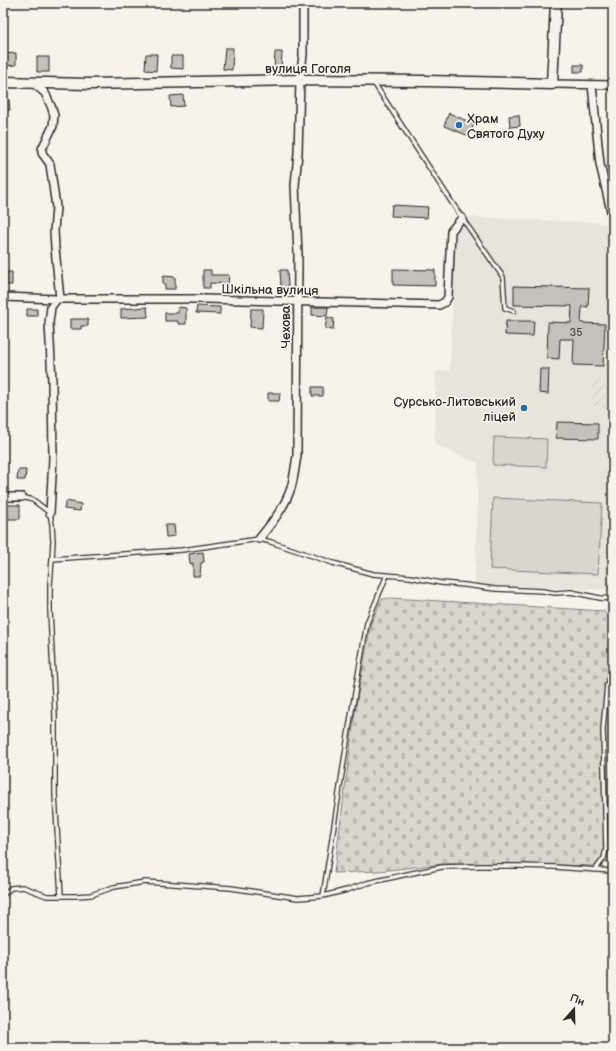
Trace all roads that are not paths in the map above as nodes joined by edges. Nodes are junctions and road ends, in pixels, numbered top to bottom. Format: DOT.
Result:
graph roads {
  1 [pos="303,3"];
  2 [pos="556,3"];
  3 [pos="300,80"];
  4 [pos="372,81"];
  5 [pos="3,82"];
  6 [pos="33,83"];
  7 [pos="552,84"];
  8 [pos="592,85"];
  9 [pos="613,85"];
  10 [pos="462,218"];
  11 [pos="613,220"];
  12 [pos="3,297"];
  13 [pos="58,299"];
  14 [pos="297,302"];
  15 [pos="514,311"];
  16 [pos="3,497"];
  17 [pos="22,497"];
  18 [pos="50,513"];
  19 [pos="258,539"];
  20 [pos="52,559"];
  21 [pos="387,575"];
  22 [pos="613,599"];
  23 [pos="613,664"];
  24 [pos="596,869"];
  25 [pos="613,871"];
  26 [pos="3,895"];
  27 [pos="61,896"];
  28 [pos="323,896"];
  1 -- 3 [label="street, Чехова"];
  2 -- 7 [label="street"];
  3 -- 4 [label="street, вулиця Гоголя"];
  3 -- 6 [label="street, вулиця Гоголя"];
  3 -- 14 [label="street, Чехова"];
  4 -- 7 [label="street, вулиця Гоголя"];
  4 -- 10 [label="lane"];
  5 -- 6 [label="street, вулиця Гоголя"];
  6 -- 13 [label="street"];
  7 -- 8 [label="street, вулиця Гоголя"];
  8 -- 9 [label="street, вулиця Гоголя"];
  8 -- 11 [label="street"];
  10 -- 14 [label="street, Шкільна вулиця"];
  10 -- 15 [label="lane"];
  12 -- 13 [label="street, Шкільна вулиця"];
  13 -- 14 [label="street, Шкільна вулиця"];
  13 -- 18 [label="street"];
  14 -- 19 [label="street, Чехова"];
  16 -- 17 [label="street"];
  17 -- 18 [label="lane"];
  18 -- 20 [label="lane"];
  19 -- 20 [label="lane"];
  19 -- 21 [label="lane"];
  20 -- 27 [label="lane"];
  21 -- 22 [label="lane"];
  21 -- 28 [label="lane"];
  23 -- 24 [label="lane"];
  24 -- 25 [label="lane"];
  24 -- 28 [label="lane"];
  26 -- 27 [label="lane"];
  27 -- 28 [label="lane"];
}
